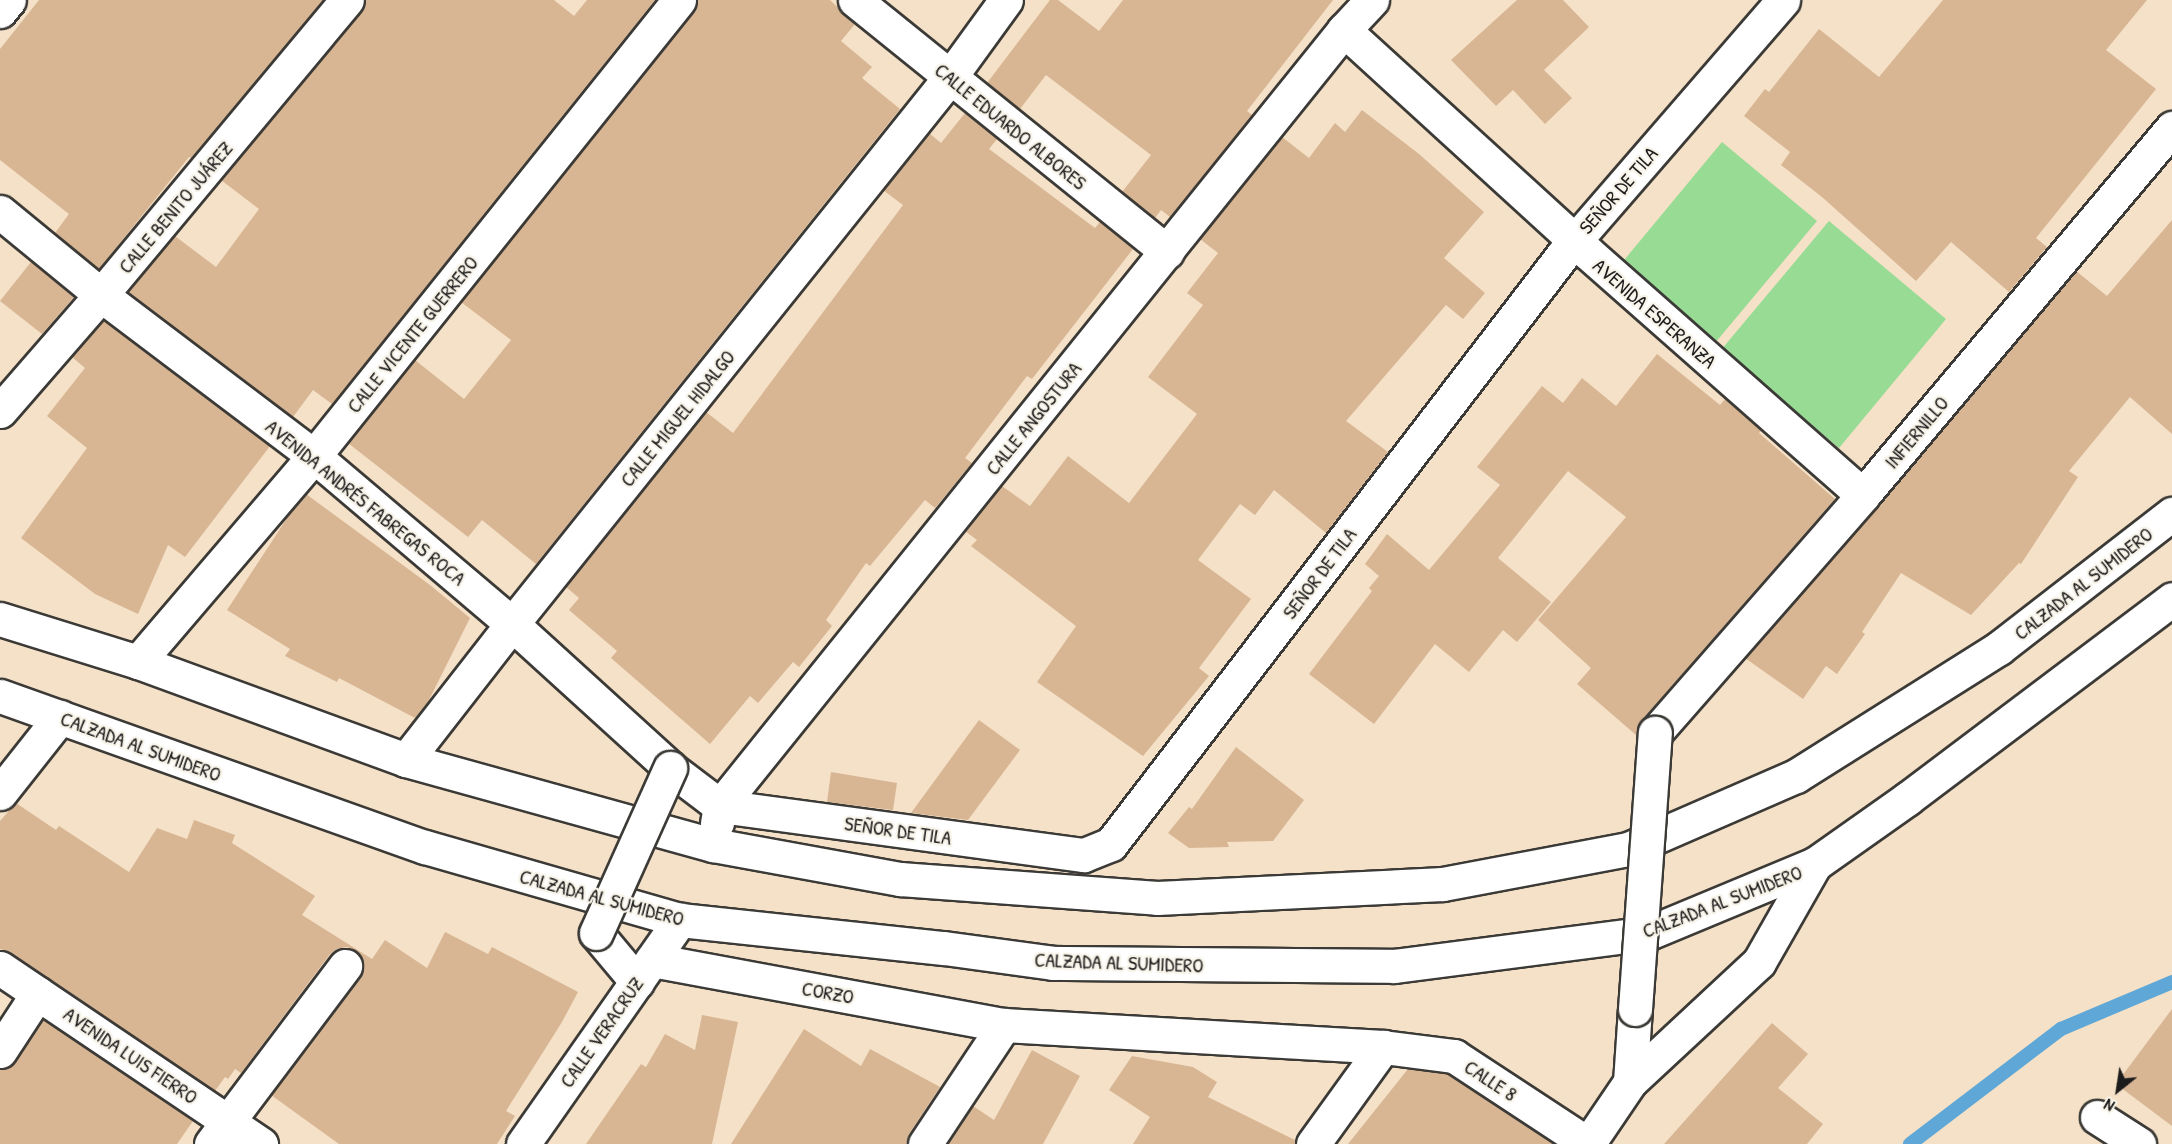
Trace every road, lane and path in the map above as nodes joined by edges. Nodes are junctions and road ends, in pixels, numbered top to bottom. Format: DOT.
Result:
graph roads {
  1 [pos="9,0"];
  2 [pos="347,0"];
  3 [pos="679,0"];
  4 [pos="855,0"];
  5 [pos="1006,0"];
  6 [pos="1372,0"];
  7 [pos="1782,0"];
  8 [pos="0,11"];
  9 [pos="1344,30"];
  10 [pos="950,77"];
  11 [pos="2172,128"];
  12 [pos="0,212"];
  13 [pos="1574,241"];
  14 [pos="1167,252"];
  15 [pos="101,296"];
  16 [pos="0,411"];
  17 [pos="314,456"];
  18 [pos="1863,495"];
  19 [pos="2172,514"];
  20 [pos="2172,599"];
  21 [pos="0,619"];
  22 [pos="512,624"];
  23 [pos="138,662"];
  24 [pos="0,696"];
  25 [pos="60,717"];
  26 [pos="406,760"];
  27 [pos="670,768"];
  28 [pos="0,793"];
  29 [pos="720,806"];
  30 [pos="713,845"];
  31 [pos="1815,864"];
  32 [pos="680,921"];
  33 [pos="345,966"];
  34 [pos="0,968"];
  35 [pos="644,971"];
  36 [pos="38,993"];
  37 [pos="1004,1025"];
  38 [pos="1383,1047"];
  39 [pos="0,1051"];
  40 [pos="1630,1082"];
  41 [pos="2097,1117"];
  42 [pos="219,1132"];
  43 [pos="261,1144"];
  44 [pos="523,1144"];
  45 [pos="925,1144"];
  46 [pos="1313,1144"];
  47 [pos="1588,1144"];
  48 [pos="2139,1144"];
  1 -- 8 [label="street"];
  2 -- 15 [label="street, CALLE BENITO JUÁREZ"];
  3 -- 17 [label="street, CALLE VICENTE GUERRERO"];
  4 -- 10 [label="street, CALLE EDUARDO ALBORES"];
  5 -- 10 [label="street, CALLE MIGUEL HIDALGO"];
  6 -- 9 [label="street, CALLE ANGOSTURA"];
  7 -- 13 [label="street, SEÑOR DE TILA"];
  9 -- 13 [label="street, AVENIDA ESPERANZA"];
  9 -- 14 [label="street, CALLE ANGOSTURA"];
  10 -- 14 [label="street, CALLE EDUARDO ALBORES"];
  10 -- 22 [label="street, CALLE MIGUEL HIDALGO"];
  11 -- 18 [label="street, INFIERNILLO"];
  12 -- 15 [label="street, AVENIDA ANDRÉS FABREGAS ROCA"];
  13 -- 18 [label="street, AVENIDA ESPERANZA"];
  13 -- 29 [label="street, SEÑOR DE TILA"];
  14 -- 29 [label="street, CALLE ANGOSTURA"];
  15 -- 16 [label="street, CALLE BENITO JUÁREZ"];
  15 -- 17 [label="street, AVENIDA ANDRÉS FABREGAS ROCA"];
  17 -- 22 [label="street, AVENIDA ANDRÉS FABREGAS ROCA"];
  17 -- 23 [label="street, CALLE VICENTE GUERRERO"];
  18 -- 40 [label="street, INFIERNILLO, bridge"];
  19 -- 30 [label="street, CALZADA AL SUMIDERO"];
  20 -- 31 [label="street, CALZADA AL SUMIDERO"];
  21 -- 23 [label="street, CALZADA AL SUMIDERO"];
  22 -- 26 [label="street, CALLE MIGUEL HIDALGO"];
  22 -- 27 [label="street, AVENIDA ANDRÉS FABREGAS ROCA"];
  23 -- 26 [label="street, CALZADA AL SUMIDERO"];
  24 -- 25 [label="street, CALZADA AL SUMIDERO"];
  25 -- 28 [label="street"];
  25 -- 32 [label="street, CALZADA AL SUMIDERO"];
  26 -- 30 [label="street, CALZADA AL SUMIDERO"];
  27 -- 29 [label="street, AVENIDA ANDRÉS FABREGAS ROCA"];
  27 -- 35 [label="street, bridge"];
  29 -- 30 [label="street, CALLE ANGOSTURA"];
  31 -- 32 [label="street, CALZADA AL SUMIDERO"];
  31 -- 40 [label="street"];
  32 -- 35 [label="street, CALLE VERACRUZ"];
  33 -- 42 [label="street"];
  34 -- 36 [label="street, AVENIDA LUIS FIERRO"];
  35 -- 37 [label="street, CORZO"];
  35 -- 44 [label="street, CALLE VERACRUZ"];
  36 -- 39 [label="street"];
  36 -- 42 [label="street, AVENIDA LUIS FIERRO"];
  37 -- 38 [label="street, CORZO"];
  37 -- 45 [label="street"];
  38 -- 46 [label="street"];
  38 -- 47 [label="street, CALLE 8"];
  40 -- 47 [label="street"];
  41 -- 48 [label="street"];
  42 -- 43 [label="street, AVENIDA LUIS FIERRO"];
}
